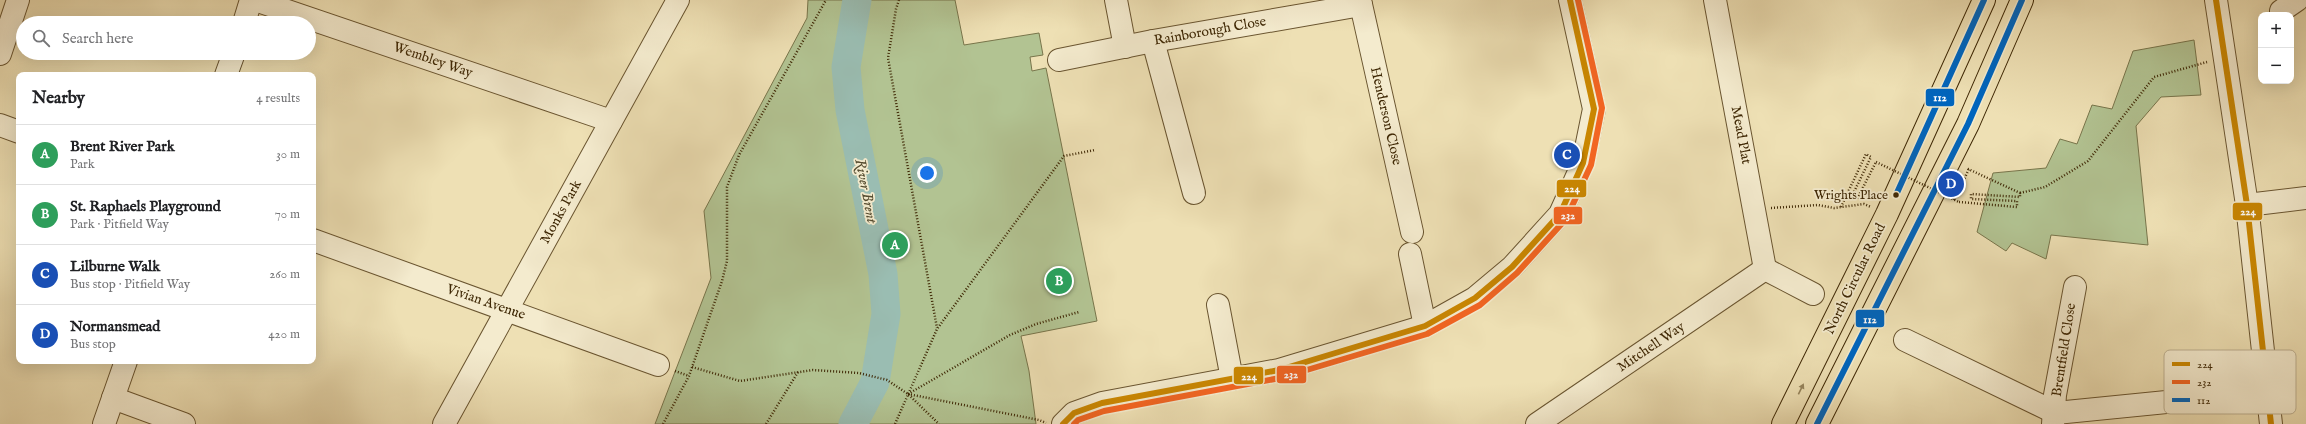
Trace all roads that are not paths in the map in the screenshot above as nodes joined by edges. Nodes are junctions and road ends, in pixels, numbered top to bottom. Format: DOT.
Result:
graph roads {
  1 [pos="18,0"];
  2 [pos="251,0"];
  3 [pos="255,0"];
  4 [pos="678,0"];
  5 [pos="1116,0"];
  6 [pos="1570,0"];
  7 [pos="1715,0"];
  8 [pos="1984,0"];
  9 [pos="2022,0"];
  10 [pos="2216,0"];
  11 [pos="1361,2"];
  12 [pos="246,16"];
  13 [pos="302,16"];
  14 [pos="316,21"];
  15 [pos="1153,41"];
  16 [pos="1125,47"];
  17 [pos="0,54"];
  18 [pos="231,60"];
  19 [pos="1059,60"];
  20 [pos="227,72"];
  21 [pos="611,121"];
  22 [pos="0,124"];
  23 [pos="16,131"];
  24 [pos="1194,193"];
  25 [pos="2306,198"];
  26 [pos="2247,205"];
  27 [pos="1412,232"];
  28 [pos="316,241"];
  29 [pos="1410,254"];
  30 [pos="1765,269"];
  31 [pos="2075,287"];
  32 [pos="1813,294"];
  33 [pos="1218,305"];
  34 [pos="507,310"];
  35 [pos="1426,326"];
  36 [pos="1905,340"];
  37 [pos="2263,350"];
  38 [pos="125,364"];
  39 [pos="658,365"];
  40 [pos="1232,379"];
  41 [pos="113,398"];
  42 [pos="2164,405"];
  43 [pos="2270,414"];
  44 [pos="2054,418"];
  45 [pos="104,424"];
  46 [pos="184,424"];
  47 [pos="444,424"];
  48 [pos="1063,424"];
  49 [pos="1537,424"];
  50 [pos="1783,424"];
  51 [pos="1817,424"];
  52 [pos="2271,424"];
  1 -- 17 [label="street"];
  2 -- 12 [label="street"];
  3 -- 13 [label="street, Wembley Way"];
  4 -- 21 [label="street, Monks Park"];
  5 -- 16 [label="street"];
  6 -- 35 [label="street"];
  7 -- 30 [label="street, Mead Plat"];
  50 -- 8 [label="highway, North Circular Road, one-way"];
  9 -- 51 [label="highway"];
  10 -- 26 [label="street"];
  11 -- 15 [label="street, Rainborough Close"];
  11 -- 27 [label="street, Henderson Close"];
  14 -- 21 [label="street, Wembley Way"];
  15 -- 16 [label="street, Rainborough Close"];
  15 -- 24 [label="street"];
  16 -- 19 [label="street, Rainborough Close"];
  18 -- 20 [label="street"];
  21 -- 34 [label="street, Monks Park"];
  22 -- 23 [label="street"];
  25 -- 26 [label="street"];
  26 -- 37 [label="street"];
  28 -- 34 [label="street, Vivian Avenue"];
  29 -- 35 [label="street"];
  30 -- 32 [label="street"];
  30 -- 49 [label="street, Mitchell Way"];
  31 -- 44 [label="street, Brentfield Close"];
  33 -- 40 [label="street"];
  34 -- 39 [label="street, Vivian Avenue"];
  34 -- 47 [label="street, Monks Park"];
  35 -- 40 [label="street"];
  36 -- 44 [label="street"];
  38 -- 41 [label="street"];
  40 -- 48 [label="street"];
  41 -- 45 [label="street"];
  41 -- 46 [label="street"];
  42 -- 44 [label="street"];
  43 -- 52 [label="street"];
}
